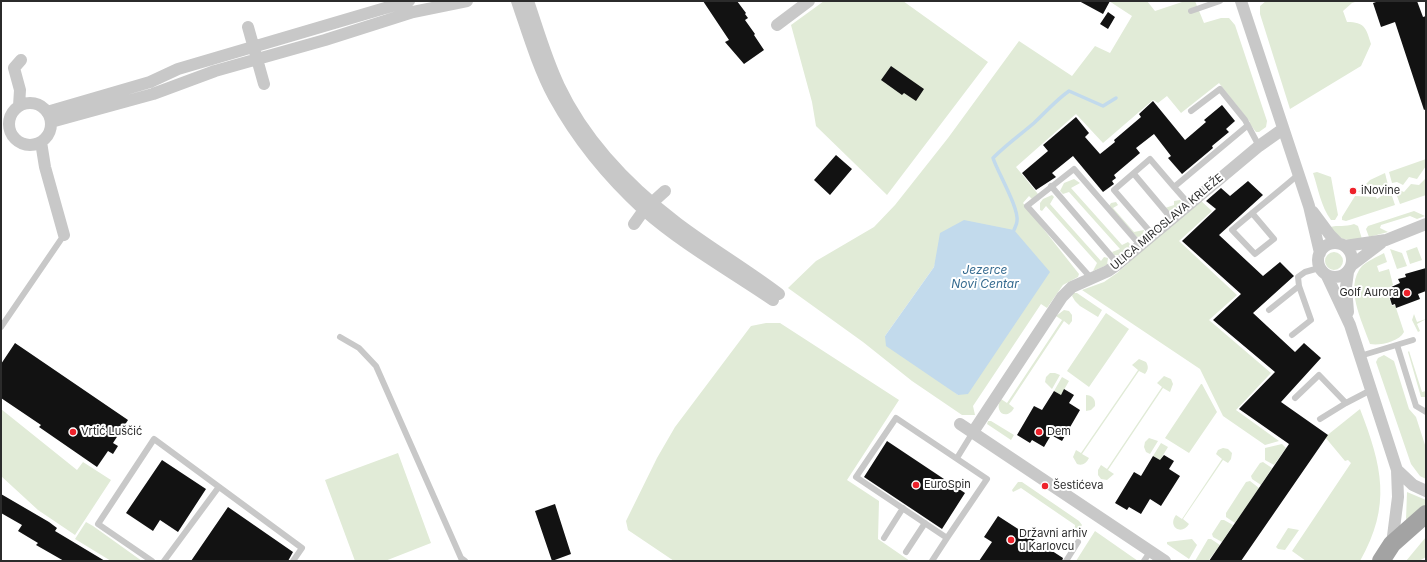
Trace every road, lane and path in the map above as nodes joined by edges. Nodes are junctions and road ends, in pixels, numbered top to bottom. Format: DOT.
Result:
graph roads {
  1 [pos="409,1"];
  2 [pos="468,1"];
  3 [pos="517,1"];
  4 [pos="528,1"];
  5 [pos="809,1"];
  6 [pos="1220,1"];
  7 [pos="1241,1"];
  8 [pos="1192,11"];
  9 [pos="777,26"];
  10 [pos="248,27"];
  11 [pos="253,47"];
  12 [pos="21,60"];
  13 [pos="257,60"];
  14 [pos="264,84"];
  15 [pos="23,104"];
  16 [pos="1191,111"];
  17 [pos="49,117"];
  18 [pos="1247,126"];
  19 [pos="1283,129"];
  20 [pos="6,132"];
  21 [pos="36,143"];
  22 [pos="1259,146"];
  23 [pos="1134,174"];
  24 [pos="1299,174"];
  25 [pos="1051,186"];
  26 [pos="1174,186"];
  27 [pos="665,191"];
  28 [pos="1189,204"];
  29 [pos="648,206"];
  30 [pos="1309,206"];
  31 [pos="1252,213"];
  32 [pos="1171,218"];
  33 [pos="634,224"];
  34 [pos="1426,224"];
  35 [pos="64,234"];
  36 [pos="1153,234"];
  37 [pos="1386,240"];
  38 [pos="1140,245"];
  39 [pos="1341,245"];
  40 [pos="1320,253"];
  41 [pos="1118,264"];
  42 [pos="1350,268"];
  43 [pos="1323,272"];
  44 [pos="1091,278"];
  45 [pos="1299,286"];
  46 [pos="776,297"];
  47 [pos="1269,310"];
  48 [pos="1350,325"];
  49 [pos="1,327"];
  50 [pos="1292,335"];
  51 [pos="340,337"];
  52 [pos="1413,340"];
  53 [pos="1397,345"];
  54 [pos="1360,356"];
  55 [pos="1371,390"];
  56 [pos="1295,398"];
  57 [pos="1346,403"];
  58 [pos="1426,412"];
  59 [pos="1320,419"];
  60 [pos="960,424"];
  61 [pos="973,432"];
  62 [pos="957,458"];
  63 [pos="1397,470"];
  64 [pos="218,488"];
  65 [pos="1426,491"];
  66 [pos="902,508"];
  67 [pos="1426,514"];
  68 [pos="925,523"];
  69 [pos="884,538"];
  70 [pos="947,538"];
  71 [pos="1078,542"];
  72 [pos="1392,544"];
  73 [pos="906,552"];
  74 [pos="1147,556"];
  75 [pos="152,561"];
  76 [pos="164,561"];
  77 [pos="293,561"];
  78 [pos="465,561"];
  79 [pos="932,561"];
  80 [pos="1066,561"];
  81 [pos="1165,561"];
  82 [pos="1381,561"];
  1 -- 11 [label="street"];
  2 -- 13 [label="street"];
  3 -- 29 [label="street"];
  4 -- 29 [label="street"];
  5 -- 9 [label="street"];
  6 -- 8 [label="lane"];
  7 -- 19 [label="street"];
  10 -- 11 [label="street"];
  11 -- 13 [label="street"];
  11 -- 17 [label="street"];
  12 -- 15 [label="street"];
  13 -- 14 [label="street"];
  13 -- 17 [label="street"];
  15 -- 17 [label="street"];
  15 -- 20 [label="street"];
  16 -- 18 [label="lane"];
  17 -- 21 [label="street"];
  18 -- 22 [label="lane"];
  18 -- 26 [label="lane"];
  19 -- 22 [label="street, ULICA MIROSLAVA KRLEŽE"];
  19 -- 24 [label="street"];
  20 -- 21 [label="street"];
  21 -- 35 [label="street"];
  22 -- 28 [label="street, ULICA MIROSLAVA KRLEŽE"];
  23 -- 26 [label="lane"];
  23 -- 32 [label="lane"];
  23 -- 36 [label="lane"];
  24 -- 30 [label="street"];
  24 -- 31 [label="lane"];
  25 -- 38 [label="lane"];
  25 -- 41 [label="lane"];
  25 -- 44 [label="lane"];
  26 -- 28 [label="lane"];
  27 -- 29 [label="street"];
  28 -- 32 [label="street, ULICA MIROSLAVA KRLEŽE"];
  29 -- 33 [label="street"];
  29 -- 46 [label="street"];
  30 -- 39 [label="street"];
  30 -- 40 [label="street"];
  31 -- 31 [label="lane"];
  32 -- 36 [label="street, ULICA MIROSLAVA KRLEŽE"];
  34 -- 37 [label="street"];
  35 -- 49 [label="lane"];
  36 -- 38 [label="street, ULICA MIROSLAVA KRLEŽE"];
  37 -- 39 [label="street"];
  37 -- 42 [label="street"];
  38 -- 41 [label="street, ULICA MIROSLAVA KRLEŽE"];
  39 -- 40 [label="street"];
  39 -- 42 [label="street"];
  40 -- 43 [label="street"];
  41 -- 44 [label="street, ULICA MIROSLAVA KRLEŽE"];
  42 -- 43 [label="street"];
  42 -- 48 [label="street"];
  43 -- 45 [label="lane"];
  43 -- 48 [label="street"];
  44 -- 61 [label="street, ULICA MIROSLAVA KRLEŽE"];
  45 -- 47 [label="lane"];
  45 -- 50 [label="lane"];
  48 -- 54 [label="street"];
  51 -- 78 [label="lane"];
  52 -- 53 [label="lane"];
  53 -- 54 [label="lane"];
  53 -- 58 [label="lane"];
  54 -- 55 [label="street"];
  55 -- 57 [label="lane"];
  55 -- 63 [label="street"];
  56 -- 57 [label="lane"];
  57 -- 59 [label="lane"];
  60 -- 61 [label="street"];
  61 -- 62 [label="lane"];
  61 -- 74 [label="street"];
  62 -- 66 [label="lane"];
  62 -- 70 [label="lane"];
  63 -- 65 [label="street"];
  63 -- 72 [label="street"];
  64 -- 75 [label="lane"];
  64 -- 76 [label="lane"];
  64 -- 77 [label="lane"];
  66 -- 68 [label="lane"];
  66 -- 69 [label="lane"];
  67 -- 72 [label="main road"];
  68 -- 70 [label="lane"];
  68 -- 73 [label="lane"];
  70 -- 79 [label="lane"];
  71 -- 80 [label="lane"];
  72 -- 82 [label="main road"];
  74 -- 81 [label="street"];
}
